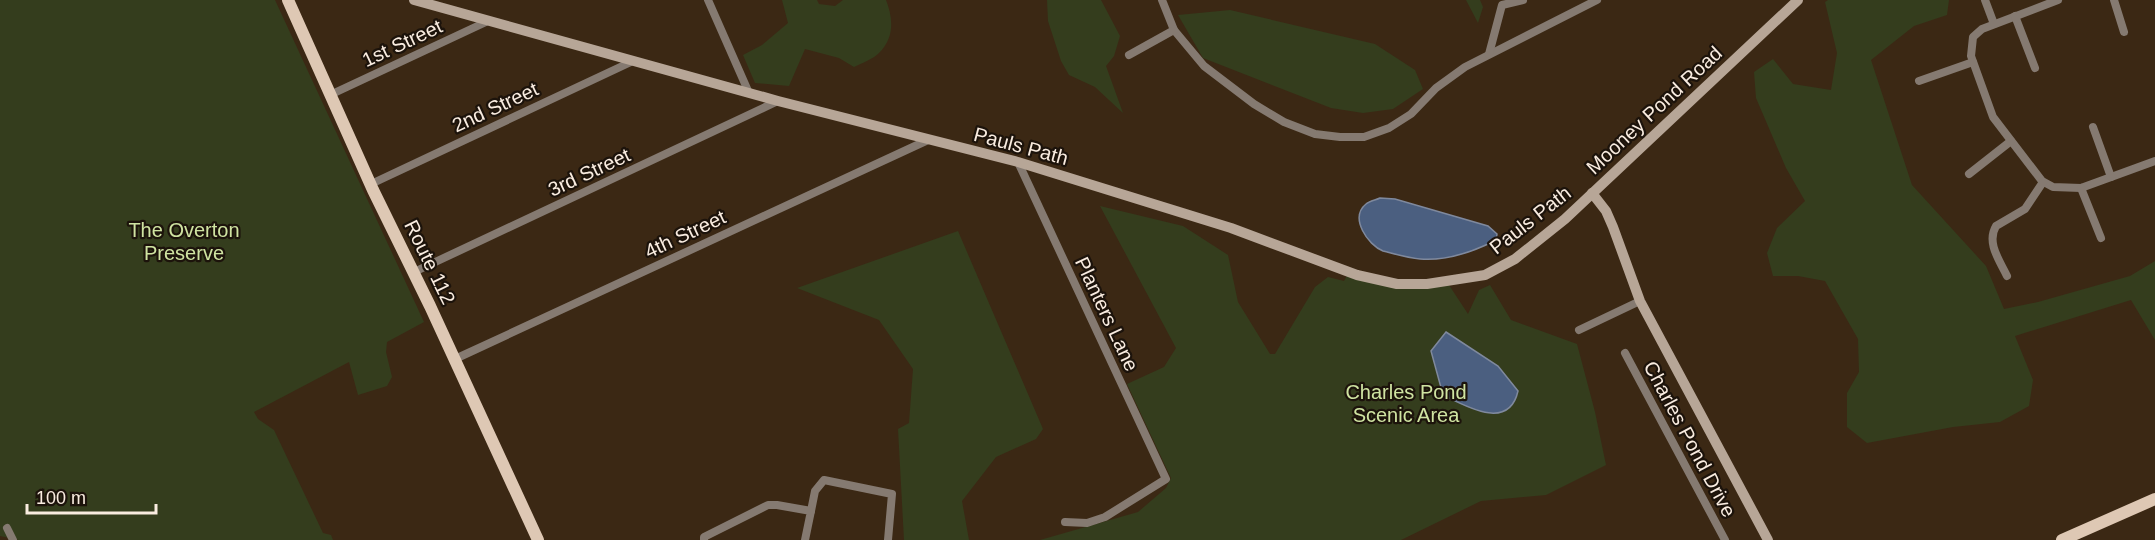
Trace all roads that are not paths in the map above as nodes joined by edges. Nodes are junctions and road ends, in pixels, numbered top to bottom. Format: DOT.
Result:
graph roads {
  1 [pos="288,0"];
  2 [pos="414,0"];
  3 [pos="708,0"];
  4 [pos="1162,0"];
  5 [pos="1523,0"];
  6 [pos="1597,0"];
  7 [pos="1798,0"];
  8 [pos="1985,0"];
  9 [pos="2058,0"];
  10 [pos="2114,0"];
  11 [pos="2015,16"];
  12 [pos="486,22"];
  13 [pos="1994,24"];
  14 [pos="1174,30"];
  15 [pos="2124,32"];
  16 [pos="1489,54"];
  17 [pos="1129,55"];
  18 [pos="634,60"];
  19 [pos="1973,62"];
  20 [pos="2035,68"];
  21 [pos="1919,81"];
  22 [pos="749,93"];
  23 [pos="332,94"];
  24 [pos="778,101"];
  25 [pos="2093,127"];
  26 [pos="928,140"];
  27 [pos="2011,141"];
  28 [pos="2155,161"];
  29 [pos="1018,162"];
  30 [pos="1969,174"];
  31 [pos="2111,177"];
  32 [pos="2043,182"];
  33 [pos="371,184"];
  34 [pos="2081,188"];
  35 [pos="1592,193"];
  36 [pos="2101,238"];
  37 [pos="414,273"];
  38 [pos="2007,276"];
  39 [pos="1640,301"];
  40 [pos="1579,330"];
  41 [pos="1625,353"];
  42 [pos="455,359"];
  43 [pos="2155,499"];
  44 [pos="811,512"];
  45 [pos="1065,522"];
  46 [pos="7,528"];
  47 [pos="13,540"];
  48 [pos="538,540"];
  49 [pos="704,540"];
  50 [pos="804,540"];
  51 [pos="888,540"];
  52 [pos="1725,540"];
  53 [pos="1768,540"];
  54 [pos="2062,540"];
  1 -- 23 [label="main road, Route 112"];
  2 -- 12 [label="street, Pauls Path"];
  3 -- 22 [label="street"];
  4 -- 14 [label="street"];
  5 -- 16 [label="street"];
  6 -- 16 [label="street"];
  7 -- 35 [label="street, Mooney Pond Road"];
  8 -- 13 [label="street"];
  9 -- 11 [label="street"];
  10 -- 15 [label="street"];
  11 -- 13 [label="street"];
  11 -- 20 [label="street"];
  12 -- 18 [label="street, Pauls Path"];
  12 -- 23 [label="street, 1st Street"];
  13 -- 19 [label="street"];
  14 -- 16 [label="street"];
  14 -- 17 [label="street"];
  18 -- 22 [label="street, Pauls Path"];
  18 -- 33 [label="street, 2nd Street"];
  19 -- 21 [label="street"];
  19 -- 27 [label="street"];
  22 -- 24 [label="street, Pauls Path"];
  23 -- 33 [label="main road, Route 112"];
  24 -- 26 [label="street, Pauls Path"];
  24 -- 37 [label="street, 3rd Street"];
  25 -- 31 [label="street"];
  26 -- 29 [label="street, Pauls Path"];
  26 -- 42 [label="street, 4th Street"];
  27 -- 30 [label="street"];
  27 -- 32 [label="street"];
  28 -- 31 [label="street"];
  29 -- 35 [label="street, Pauls Path"];
  29 -- 45 [label="street, Planters Lane"];
  31 -- 34 [label="street"];
  32 -- 34 [label="street"];
  32 -- 38 [label="street"];
  33 -- 37 [label="main road, Route 112"];
  34 -- 36 [label="street"];
  35 -- 39 [label="street, Mooney Pond Road"];
  37 -- 42 [label="main road, Route 112"];
  39 -- 40 [label="street"];
  39 -- 53 [label="street, Mooney Pond Road"];
  41 -- 52 [label="street, Charles Pond Drive"];
  42 -- 48 [label="main road, Route 112"];
  43 -- 54 [label="main road"];
  44 -- 49 [label="street"];
  44 -- 50 [label="street"];
  44 -- 51 [label="street"];
  46 -- 47 [label="street"];
}
